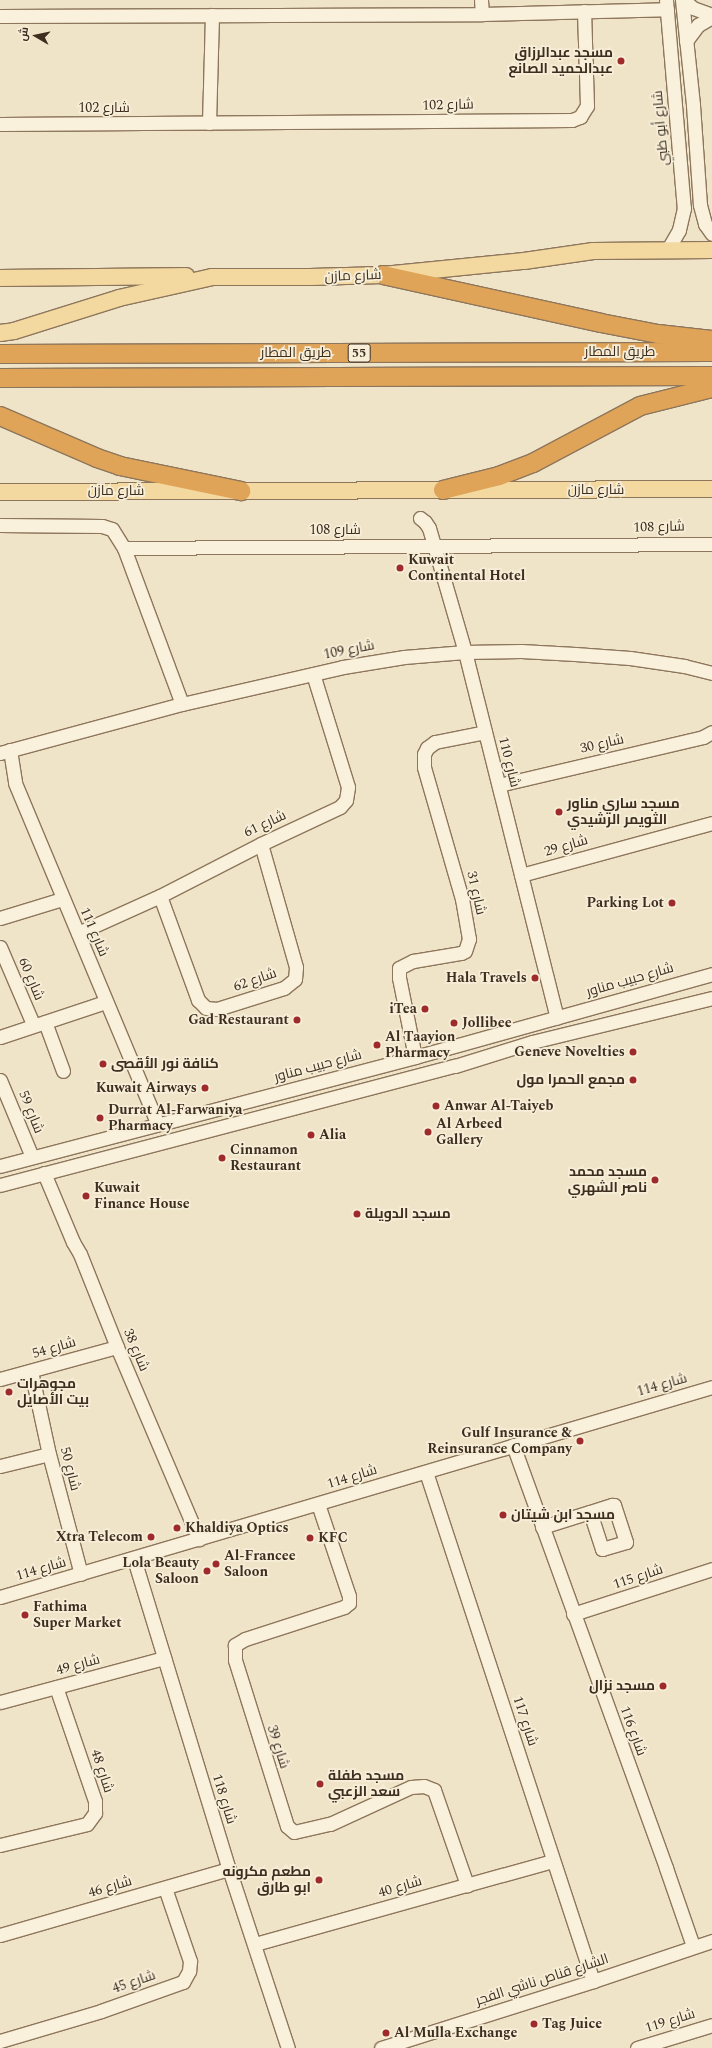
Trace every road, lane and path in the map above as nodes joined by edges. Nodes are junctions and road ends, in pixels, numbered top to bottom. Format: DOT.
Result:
graph roads {
  1 [pos="481,0"];
  2 [pos="683,0"];
  3 [pos="666,5"];
  4 [pos="584,11"];
  5 [pos="482,14"];
  6 [pos="212,15"];
  7 [pos="0,16"];
  8 [pos="712,16"];
  9 [pos="686,41"];
  10 [pos="693,105"];
  11 [pos="676,109"];
  12 [pos="209,123"];
  13 [pos="0,124"];
  14 [pos="712,234"];
  15 [pos="668,249"];
  16 [pos="712,250"];
  17 [pos="383,275"];
  18 [pos="212,277"];
  19 [pos="0,278"];
  20 [pos="0,333"];
  21 [pos="712,340"];
  22 [pos="712,352"];
  23 [pos="0,354"];
  24 [pos="712,376"];
  25 [pos="0,378"];
  26 [pos="712,388"];
  27 [pos="0,416"];
  28 [pos="712,489"];
  29 [pos="443,490"];
  30 [pos="241,491"];
  31 [pos="0,492"];
  32 [pos="420,518"];
  33 [pos="0,525"];
  34 [pos="712,544"];
  35 [pos="434,546"];
  36 [pos="124,548"];
  37 [pos="465,652"];
  38 [pos="712,673"];
  39 [pos="313,674"];
  40 [pos="182,704"];
  41 [pos="485,732"];
  42 [pos="712,732"];
  43 [pos="5,752"];
  44 [pos="499,785"];
  45 [pos="712,823"];
  46 [pos="261,844"];
  47 [pos="521,876"];
  48 [pos="160,896"];
  49 [pos="62,899"];
  50 [pos="0,918"];
  51 [pos="78,933"];
  52 [pos="0,947"];
  53 [pos="712,974"];
  54 [pos="712,998"];
  55 [pos="105,1002"];
  56 [pos="557,1018"];
  57 [pos="39,1023"];
  58 [pos="510,1031"];
  59 [pos="0,1037"];
  60 [pos="512,1049"];
  61 [pos="414,1057"];
  62 [pos="63,1071"];
  63 [pos="0,1080"];
  64 [pos="279,1092"];
  65 [pos="290,1109"];
  66 [pos="157,1123"];
  67 [pos="32,1157"];
  68 [pos="0,1166"];
  69 [pos="44,1173"];
  70 [pos="0,1185"];
  71 [pos="117,1347"];
  72 [pos="31,1371"];
  73 [pos="0,1379"];
  74 [pos="712,1387"];
  75 [pos="512,1445"];
  76 [pos="50,1454"];
  77 [pos="0,1466"];
  78 [pos="426,1472"];
  79 [pos="318,1504"];
  80 [pos="590,1512"];
  81 [pos="542,1527"];
  82 [pos="199,1539"];
  83 [pos="134,1558"];
  84 [pos="712,1569"];
  85 [pos="81,1574"];
  86 [pos="0,1597"];
  87 [pos="573,1614"];
  88 [pos="164,1658"];
  89 [pos="56,1687"];
  90 [pos="0,1702"];
  91 [pos="0,1846"];
  92 [pos="554,1861"];
  93 [pos="229,1869"];
  94 [pos="467,1885"];
  95 [pos="165,1888"];
  96 [pos="0,1935"];
  97 [pos="712,1941"];
  98 [pos="255,1944"];
  99 [pos="693,1946"];
  100 [pos="593,1981"];
  101 [pos="712,2025"];
  102 [pos="0,2041"];
  103 [pos="288,2048"];
  104 [pos="381,2048"];
  105 [pos="637,2048"];
  1 -- 5 [label="street"];
  2 -- 8 [label="street"];
  2 -- 9 [label="street"];
  3 -- 4 [label="street"];
  3 -- 11 [label="street, شارع أبو ظبي"];
  4 -- 5 [label="street"];
  4 -- 12 [label="street, شارع 102"];
  5 -- 6 [label="street"];
  6 -- 7 [label="street"];
  6 -- 12 [label="street"];
  8 -- 9 [label="street"];
  9 -- 10 [label="street"];
  10 -- 11 [label="street"];
  10 -- 14 [label="street"];
  11 -- 15 [label="street, شارع أبو ظبي"];
  12 -- 13 [label="street, شارع 102"];
  15 -- 16 [label="main road, شارع مازن"];
  15 -- 17 [label="main road, شارع مازن"];
  17 -- 18 [label="main road, شارع مازن"];
  17 -- 21 [label="highway"];
  18 -- 19 [label="main road"];
  18 -- 20 [label="main road, شارع مازن"];
  22 -- 23 [label="highway, طريق المطار / 55"];
  24 -- 25 [label="highway, طريق المطار / 55"];
  26 -- 29 [label="highway"];
  27 -- 30 [label="highway"];
  28 -- 29 [label="main road, شارع مازن"];
  29 -- 30 [label="main road, شارع مازن"];
  30 -- 31 [label="main road, شارع مازن"];
  32 -- 35 [label="street, شارع 110"];
  33 -- 36 [label="street"];
  34 -- 35 [label="street, شارع 108"];
  35 -- 36 [label="street, شارع 108"];
  35 -- 37 [label="street, شارع 110"];
  36 -- 40 [label="street"];
  37 -- 38 [label="street, شارع 109"];
  37 -- 39 [label="street, شارع 109"];
  37 -- 41 [label="street, شارع 110"];
  39 -- 40 [label="street, شارع 109"];
  39 -- 46 [label="street, شارع 61"];
  40 -- 43 [label="street, شارع 109"];
  41 -- 44 [label="street, شارع 110"];
  41 -- 61 [label="street, شارع 31"];
  42 -- 44 [label="street, شارع 30"];
  43 -- 49 [label="street, شارع 111"];
  44 -- 47 [label="street, شارع 110"];
  45 -- 47 [label="street, شارع 29"];
  46 -- 48 [label="street, شارع 61"];
  46 -- 48 [label="street, شارع 62"];
  47 -- 56 [label="street, شارع 110"];
  48 -- 51 [label="street, شارع 61"];
  49 -- 50 [label="street"];
  49 -- 51 [label="street, شارع 111"];
  51 -- 55 [label="street, شارع 111"];
  52 -- 57 [label="street, شارع 60"];
  53 -- 56 [label="street, شارع حبيب مناور"];
  54 -- 60 [label="street"];
  55 -- 57 [label="street"];
  55 -- 66 [label="street, شارع 111"];
  56 -- 58 [label="street, شارع حبيب مناور"];
  57 -- 59 [label="street"];
  57 -- 62 [label="street, شارع 60"];
  58 -- 60 [label="street"];
  58 -- 61 [label="street, شارع حبيب مناور"];
  60 -- 65 [label="street"];
  61 -- 64 [label="street, شارع حبيب مناور"];
  63 -- 67 [label="street, شارع 59"];
  64 -- 65 [label="street"];
  64 -- 66 [label="street, شارع حبيب مناور"];
  65 -- 69 [label="street"];
  66 -- 67 [label="street, شارع حبيب مناور"];
  67 -- 68 [label="street, شارع حبيب مناور"];
  69 -- 70 [label="street"];
  69 -- 71 [label="street, شارع 38"];
  71 -- 72 [label="street, شارع 54"];
  71 -- 82 [label="street, شارع 38"];
  72 -- 73 [label="street, شارع 54"];
  72 -- 76 [label="street, شارع 50"];
  74 -- 75 [label="street, شارع 114"];
  75 -- 78 [label="street, شارع 114"];
  75 -- 81 [label="street, شارع 116"];
  76 -- 77 [label="street"];
  76 -- 85 [label="street, شارع 50"];
  78 -- 79 [label="street, شارع 114"];
  78 -- 92 [label="street, شارع 117"];
  79 -- 82 [label="street, شارع 114"];
  79 -- 94 [label="street, شارع 39"];
  80 -- 81 [label="street"];
  81 -- 87 [label="street, شارع 116"];
  82 -- 83 [label="street, شارع 114"];
  83 -- 85 [label="street, شارع 114"];
  83 -- 88 [label="street, شارع 118"];
  84 -- 87 [label="street, شارع 115"];
  85 -- 86 [label="street, شارع 114"];
  87 -- 99 [label="street, شارع 116"];
  88 -- 89 [label="street, شارع 49"];
  88 -- 93 [label="street, شارع 118"];
  89 -- 90 [label="street, شارع 49"];
  89 -- 91 [label="street, شارع 48"];
  92 -- 94 [label="street, شارع 40"];
  92 -- 100 [label="street, شارع 117"];
  93 -- 95 [label="street, شارع 46"];
  93 -- 98 [label="street, شارع 118"];
  94 -- 98 [label="street, شارع 40"];
  95 -- 96 [label="street, شارع 46"];
  95 -- 102 [label="street, شارع 45"];
  97 -- 99 [label="street, الشارع قناص ناشي الفجر"];
  98 -- 103 [label="street, شارع 118"];
  99 -- 100 [label="street, الشارع قناص ناشي الفجر"];
  100 -- 104 [label="street, الشارع قناص ناشي الفجر"];
  101 -- 105 [label="street, شارع 119"];
}
